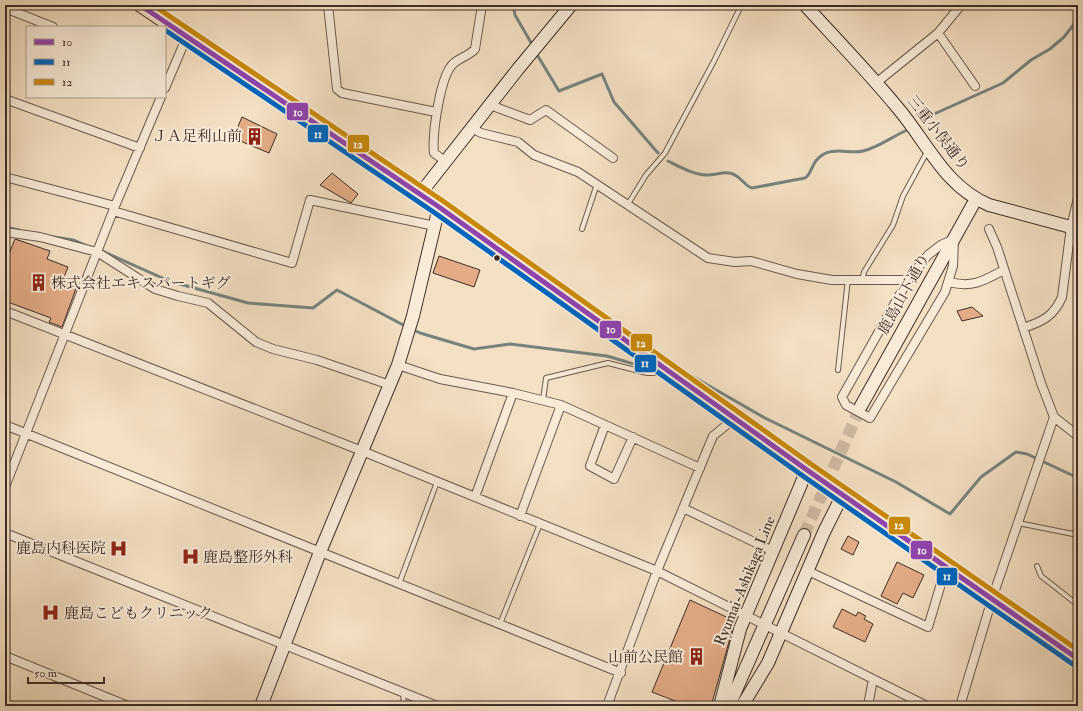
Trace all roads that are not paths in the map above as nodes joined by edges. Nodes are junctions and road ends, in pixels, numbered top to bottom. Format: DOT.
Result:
graph roads {
  1 [pos="140,5"];
  2 [pos="328,5"];
  3 [pos="571,5"];
  4 [pos="739,5"];
  5 [pos="805,5"];
  6 [pos="961,5"];
  7 [pos="479,6"];
  8 [pos="5,8"];
  9 [pos="50,26"];
  10 [pos="938,33"];
  11 [pos="187,36"];
  12 [pos="168,72"];
  13 [pos="166,83"];
  14 [pos="876,83"];
  15 [pos="975,86"];
  16 [pos="161,98"];
  17 [pos="5,99"];
  18 [pos="490,105"];
  19 [pos="436,112"];
  20 [pos="472,128"];
  21 [pos="140,148"];
  22 [pos="928,150"];
  23 [pos="613,158"];
  24 [pos="446,161"];
  25 [pos="5,177"];
  26 [pos="597,184"];
  27 [pos="420,194"];
  28 [pos="1078,198"];
  29 [pos="976,199"];
  30 [pos="628,204"];
  31 [pos="439,207"];
  32 [pos="114,208"];
  33 [pos="435,226"];
  34 [pos="1074,228"];
  35 [pos="582,229"];
  36 [pos="989,229"];
  37 [pos="5,232"];
  38 [pos="954,239"];
  39 [pos="97,252"];
  40 [pos="1004,270"];
  41 [pos="848,279"];
  42 [pos="908,280"];
  43 [pos="862,281"];
  44 [pos="948,282"];
  45 [pos="5,311"];
  46 [pos="1023,328"];
  47 [pos="65,335"];
  48 [pos="398,365"];
  49 [pos="838,370"];
  50 [pos="670,372"];
  51 [pos="390,385"];
  52 [pos="513,392"];
  53 [pos="543,400"];
  54 [pos="561,405"];
  55 [pos="861,406"];
  56 [pos="1054,417"];
  57 [pos="735,418"];
  58 [pos="5,425"];
  59 [pos="605,425"];
  60 [pos="26,434"];
  61 [pos="1078,436"];
  62 [pos="633,437"];
  63 [pos="362,451"];
  64 [pos="700,468"];
  65 [pos="807,470"];
  66 [pos="437,482"];
  67 [pos="5,487"];
  68 [pos="843,494"];
  69 [pos="475,497"];
  70 [pos="683,508"];
  71 [pos="520,516"];
  72 [pos="1018,523"];
  73 [pos="540,524"];
  74 [pos="5,533"];
  75 [pos="804,535"];
  76 [pos="1078,535"];
  77 [pos="773,551"];
  78 [pos="320,552"];
  79 [pos="1037,566"];
  80 [pos="946,567"];
  81 [pos="808,571"];
  82 [pos="657,572"];
  83 [pos="399,584"];
  84 [pos="992,599"];
  85 [pos="1078,605"];
  86 [pos="745,616"];
  87 [pos="500,624"];
  88 [pos="764,626"];
  89 [pos="781,634"];
  90 [pos="284,646"];
  91 [pos="5,656"];
  92 [pos="1078,660"];
  93 [pos="620,673"];
  94 [pos="873,679"];
  95 [pos="403,693"];
  96 [pos="128,706"];
  97 [pos="261,706"];
  98 [pos="404,706"];
  99 [pos="437,706"];
  100 [pos="608,706"];
  101 [pos="720,706"];
  102 [pos="729,706"];
  103 [pos="742,706"];
  104 [pos="868,706"];
  105 [pos="928,706"];
  106 [pos="960,706"];
  1 -- 11 [label="main road"];
  2 -- 19 [label="street"];
  3 -- 18 [label="street"];
  4 -- 30 [label="lane"];
  5 -- 14 [label="street, 三重小俣通り"];
  6 -- 10 [label="street"];
  7 -- 19 [label="street"];
  8 -- 9 [label="street"];
  10 -- 14 [label="street"];
  10 -- 15 [label="street"];
  11 -- 12 [label="street"];
  11 -- 27 [label="main road"];
  12 -- 13 [label="street"];
  14 -- 22 [label="street, 三重小俣通り"];
  16 -- 21 [label="street"];
  17 -- 21 [label="street"];
  18 -- 20 [label="street"];
  18 -- 23 [label="street"];
  19 -- 24 [label="street"];
  20 -- 24 [label="street"];
  20 -- 26 [label="street"];
  21 -- 32 [label="street"];
  22 -- 29 [label="street, 三重小俣通り"];
  22 -- 43 [label="lane"];
  24 -- 27 [label="street"];
  25 -- 32 [label="street"];
  26 -- 30 [label="street"];
  26 -- 35 [label="lane"];
  27 -- 31 [label="main road"];
  28 -- 34 [label="street"];
  29 -- 34 [label="street, 三重小俣通り"];
  29 -- 38 [label="street, 鹿島山下通り"];
  30 -- 41 [label="street"];
  31 -- 33 [label="street"];
  31 -- 50 [label="main road"];
  32 -- 33 [label="street"];
  32 -- 39 [label="street"];
  33 -- 48 [label="street"];
  34 -- 46 [label="street"];
  36 -- 40 [label="street"];
  37 -- 39 [label="street"];
  38 -- 42 [label="street"];
  38 -- 44 [label="street"];
  38 -- 55 [label="street, 鹿島山下通り"];
  39 -- 47 [label="street"];
  39 -- 51 [label="street"];
  40 -- 44 [label="street"];
  40 -- 46 [label="street"];
  41 -- 43 [label="street"];
  41 -- 49 [label="lane"];
  42 -- 43 [label="street"];
  42 -- 44 [label="street"];
  45 -- 47 [label="street"];
  46 -- 56 [label="street"];
  47 -- 60 [label="street"];
  47 -- 63 [label="street"];
  48 -- 51 [label="street"];
  48 -- 52 [label="street"];
  50 -- 53 [label="lane"];
  50 -- 57 [label="main road"];
  51 -- 63 [label="street"];
  52 -- 53 [label="street"];
  52 -- 69 [label="street"];
  53 -- 54 [label="street"];
  54 -- 59 [label="street"];
  54 -- 71 [label="street"];
  56 -- 61 [label="street"];
  56 -- 72 [label="street"];
  57 -- 64 [label="street"];
  57 -- 65 [label="main road"];
  58 -- 60 [label="street"];
  59 -- 62 [label="street"];
  59 -- 62 [label="street"];
  60 -- 67 [label="street"];
  60 -- 78 [label="street"];
  62 -- 64 [label="street"];
  63 -- 66 [label="street"];
  63 -- 78 [label="street"];
  64 -- 70 [label="street"];
  65 -- 68 [label="main road"];
  65 -- 77 [label="street, Ryumai-Ashikaga Line"];
  66 -- 69 [label="street"];
  66 -- 83 [label="lane"];
  68 -- 80 [label="main road"];
  68 -- 81 [label="street"];
  69 -- 71 [label="street"];
  70 -- 77 [label="street"];
  70 -- 82 [label="street"];
  71 -- 73 [label="street"];
  72 -- 76 [label="lane"];
  72 -- 84 [label="street"];
  73 -- 82 [label="street"];
  73 -- 87 [label="lane"];
  74 -- 90 [label="street"];
  75 -- 88 [label="street"];
  77 -- 86 [label="street, Ryumai-Ashikaga Line"];
  78 -- 83 [label="street"];
  78 -- 90 [label="street"];
  79 -- 85 [label="lane"];
  80 -- 81 [label="street"];
  80 -- 84 [label="main road"];
  81 -- 89 [label="street"];
  82 -- 86 [label="street"];
  82 -- 93 [label="street"];
  83 -- 87 [label="street"];
  84 -- 92 [label="main road"];
  84 -- 106 [label="street"];
  86 -- 88 [label="street"];
  86 -- 101 [label="street, Ryumai-Ashikaga Line"];
  87 -- 93 [label="street"];
  88 -- 89 [label="street"];
  88 -- 102 [label="street"];
  89 -- 94 [label="street"];
  89 -- 103 [label="street"];
  90 -- 95 [label="street"];
  90 -- 97 [label="street"];
  91 -- 96 [label="street"];
  93 -- 100 [label="street"];
  94 -- 104 [label="street"];
  94 -- 105 [label="street"];
  95 -- 98 [label="lane"];
  95 -- 99 [label="street"];
}
